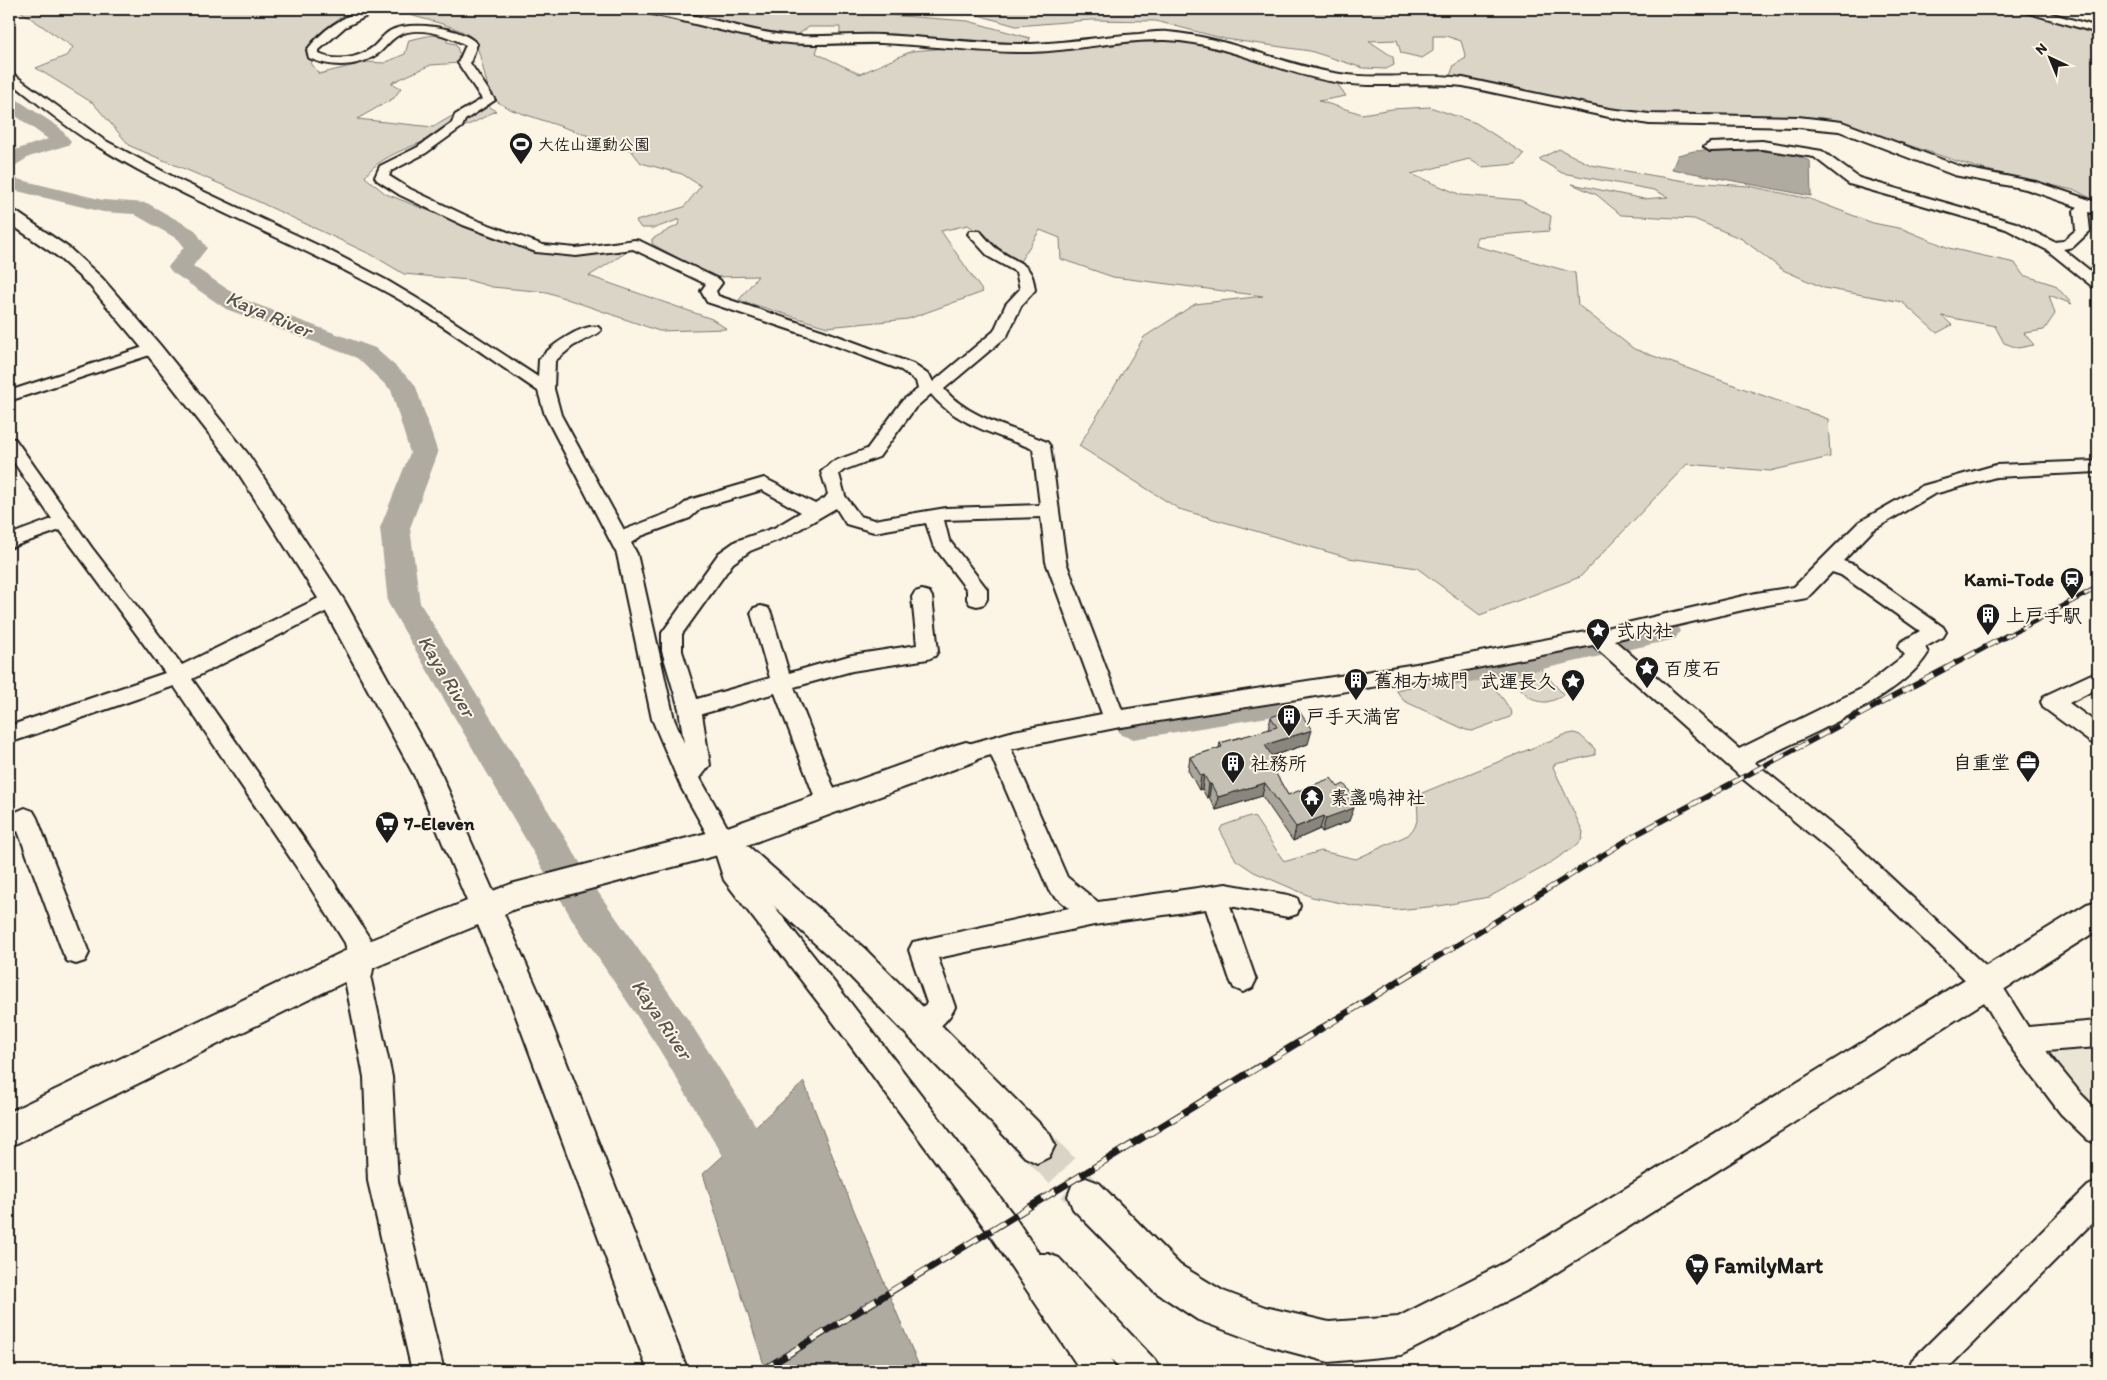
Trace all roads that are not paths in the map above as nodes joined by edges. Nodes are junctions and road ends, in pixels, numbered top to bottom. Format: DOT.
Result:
graph roads {
  1 [pos="376,9"];
  2 [pos="648,9"];
  3 [pos="2026,9"];
  4 [pos="2098,30"];
  5 [pos="9,76"];
  6 [pos="1710,147"];
  7 [pos="2093,207"];
  8 [pos="9,215"];
  9 [pos="975,234"];
  10 [pos="2052,248"];
  11 [pos="2098,284"];
  12 [pos="593,330"];
  13 [pos="153,349"];
  14 [pos="546,388"];
  15 [pos="930,389"];
  16 [pos="9,396"];
  17 [pos="9,443"];
  18 [pos="2098,466"];
  19 [pos="834,498"];
  20 [pos="1050,511"];
  21 [pos="816,512"];
  22 [pos="933,516"];
  23 [pos="63,522"];
  24 [pos="621,541"];
  25 [pos="9,542"];
  26 [pos="1828,563"];
  27 [pos="922,598"];
  28 [pos="977,599"];
  29 [pos="332,600"];
  30 [pos="761,613"];
  31 [pos="1604,643"];
  32 [pos="179,676"];
  33 [pos="2098,679"];
  34 [pos="782,683"];
  35 [pos="690,709"];
  36 [pos="1115,720"];
  37 [pos="9,735"];
  38 [pos="2098,736"];
  39 [pos="998,744"];
  40 [pos="966,753"];
  41 [pos="1737,760"];
  42 [pos="687,776"];
  43 [pos="828,804"];
  44 [pos="9,825"];
  45 [pos="722,841"];
  46 [pos="1214,897"];
  47 [pos="498,902"];
  48 [pos="1288,906"];
  49 [pos="1094,914"];
  50 [pos="2098,914"];
  51 [pos="76,953"];
  52 [pos="362,958"];
  53 [pos="1243,980"];
  54 [pos="1987,984"];
  55 [pos="920,1026"];
  56 [pos="2098,1034"];
  57 [pos="2021,1040"];
  58 [pos="9,1130"];
  59 [pos="2098,1130"];
  60 [pos="1037,1145"];
  61 [pos="1086,1196"];
  62 [pos="2098,1196"];
  63 [pos="1031,1270"];
  64 [pos="428,1371"];
  65 [pos="668,1371"];
  66 [pos="1100,1371"];
  67 [pos="1144,1371"];
  68 [pos="1923,1371"];
  1 -- 15 [label="street"];
  2 -- 7 [label="street"];
  3 -- 4 [label="street"];
  5 -- 14 [label="street"];
  6 -- 10 [label="street"];
  7 -- 10 [label="street"];
  8 -- 13 [label="street"];
  9 -- 15 [label="street"];
  10 -- 11 [label="street"];
  12 -- 14 [label="street"];
  13 -- 16 [label="street"];
  13 -- 29 [label="street"];
  14 -- 24 [label="street"];
  15 -- 19 [label="street"];
  15 -- 20 [label="street"];
  17 -- 23 [label="street"];
  18 -- 26 [label="street"];
  19 -- 21 [label="street"];
  19 -- 22 [label="street"];
  20 -- 22 [label="street"];
  20 -- 36 [label="street"];
  21 -- 24 [label="street"];
  21 -- 35 [label="street"];
  22 -- 28 [label="street"];
  23 -- 25 [label="street"];
  23 -- 32 [label="street"];
  24 -- 42 [label="street"];
  26 -- 31 [label="street"];
  26 -- 41 [label="street"];
  27 -- 34 [label="street"];
  29 -- 32 [label="street"];
  29 -- 47 [label="street"];
  30 -- 34 [label="street"];
  31 -- 36 [label="street"];
  31 -- 41 [label="street"];
  32 -- 37 [label="street"];
  32 -- 52 [label="street"];
  33 -- 38 [label="street"];
  34 -- 35 [label="street"];
  34 -- 43 [label="street"];
  35 -- 42 [label="street"];
  36 -- 39 [label="street"];
  39 -- 40 [label="street"];
  39 -- 49 [label="street"];
  40 -- 43 [label="street"];
  41 -- 54 [label="street"];
  42 -- 45 [label="street"];
  43 -- 45 [label="street"];
  44 -- 51 [label="street"];
  45 -- 47 [label="street"];
  45 -- 55 [label="street"];
  45 -- 63 [label="street"];
  46 -- 48 [label="street"];
  46 -- 49 [label="street"];
  46 -- 53 [label="street"];
  47 -- 52 [label="street"];
  47 -- 65 [label="street"];
  49 -- 55 [label="street"];
  50 -- 54 [label="street"];
  52 -- 58 [label="street"];
  52 -- 64 [label="street"];
  54 -- 57 [label="street"];
  54 -- 61 [label="street"];
  55 -- 60 [label="street"];
  56 -- 57 [label="street"];
  57 -- 59 [label="street"];
  62 -- 68 [label="street"];
  63 -- 66 [label="street"];
  63 -- 67 [label="street"];
}
